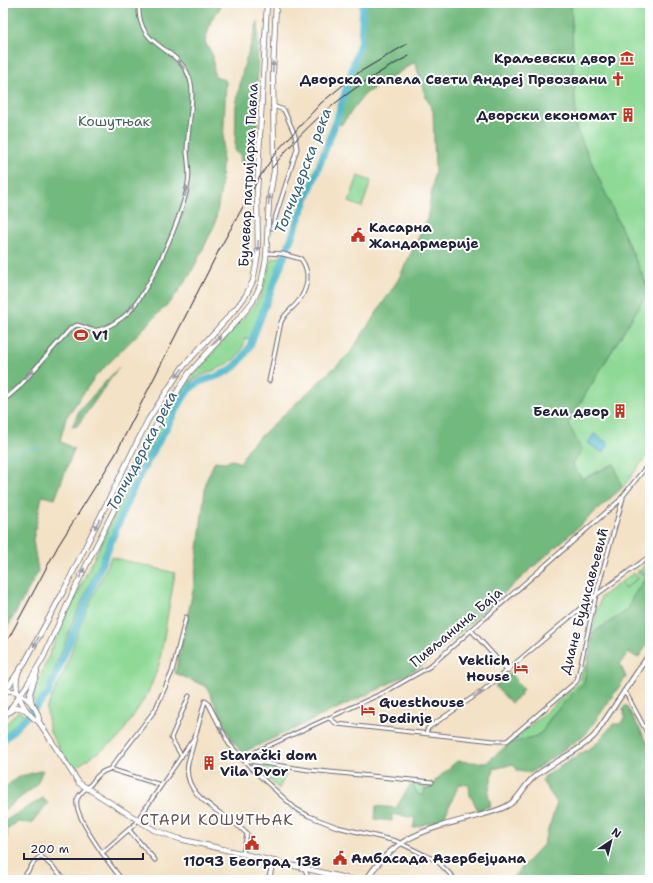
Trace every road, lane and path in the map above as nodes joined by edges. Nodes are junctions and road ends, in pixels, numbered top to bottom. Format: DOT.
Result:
graph roads {
  1 [pos="139,3"];
  2 [pos="267,3"];
  3 [pos="276,3"];
  4 [pos="273,106"];
  5 [pos="272,228"];
  6 [pos="267,253"];
  7 [pos="270,381"];
  8 [pos="3,401"];
  9 [pos="650,462"];
  10 [pos="624,497"];
  11 [pos="650,556"];
  12 [pos="596,595"];
  13 [pos="186,618"];
  14 [pos="471,630"];
  15 [pos="650,653"];
  16 [pos="38,668"];
  17 [pos="20,671"];
  18 [pos="508,671"];
  19 [pos="4,693"];
  20 [pos="624,693"];
  21 [pos="19,694"];
  22 [pos="189,696"];
  23 [pos="30,709"];
  24 [pos="7,714"];
  25 [pos="329,718"];
  26 [pos="3,719"];
  27 [pos="426,733"];
  28 [pos="195,736"];
  29 [pos="650,738"];
  30 [pos="181,756"];
  31 [pos="243,760"];
  32 [pos="110,769"];
  33 [pos="432,782"];
  34 [pos="161,785"];
  35 [pos="86,788"];
  36 [pos="137,820"];
  37 [pos="129,830"];
  38 [pos="400,843"];
  39 [pos="102,853"];
  40 [pos="243,854"];
  41 [pos="155,860"];
  42 [pos="273,861"];
  43 [pos="305,869"];
  44 [pos="22,880"];
  45 [pos="66,880"];
  46 [pos="122,880"];
  47 [pos="269,880"];
  48 [pos="309,880"];
  49 [pos="354,880"];
  50 [pos="366,880"];
  51 [pos="456,880"];
  8 -- 1 [label="street, one-way"];
  2 -- 17 [label="main road, Булевар патријарха Павла, one-way"];
  4 -- 3 [label="main road, Булевар патријарха Павла, one-way"];
  4 -- 5 [label="street"];
  6 -- 4 [label="main road, Булевар патријарха Павла, one-way"];
  6 -- 7 [label="street"];
  16 -- 6 [label="main road, Булевар патријарха Павла, one-way"];
  9 -- 10 [label="street, Пивљанина Баја"];
  10 -- 12 [label="street, Диане Будисављевић"];
  10 -- 14 [label="street, Пивљанина Баја"];
  11 -- 12 [label="street"];
  12 -- 18 [label="street"];
  12 -- 27 [label="street, Диане Будисављевић"];
  13 -- 32 [label="street"];
  14 -- 18 [label="street"];
  14 -- 25 [label="street, Пивљанина Баја"];
  15 -- 20 [label="street"];
  16 -- 21 [label="main road, Булевар патријарха Павла"];
  16 -- 23 [label="main road"];
  17 -- 19 [label="main road, Булевар патријарха Павла"];
  17 -- 21 [label="main road"];
  27 -- 18 [label="street, one-way"];
  19 -- 21 [label="main road"];
  20 -- 29 [label="street"];
  20 -- 38 [label="street"];
  21 -- 23 [label="main road"];
  21 -- 24 [label="main road, Булевар патријарха Павла"];
  22 -- 30 [label="street"];
  23 -- 24 [label="main road"];
  23 -- 35 [label="main road"];
  24 -- 26 [label="main road, Булевар патријарха Павла"];
  25 -- 27 [label="street, Диане Будисављевић"];
  25 -- 31 [label="street, Пивљанина Баја"];
  28 -- 30 [label="street"];
  31 -- 28 [label="street, one-way"];
  28 -- 40 [label="street"];
  30 -- 34 [label="street"];
  31 -- 33 [label="street"];
  31 -- 38 [label="street"];
  32 -- 34 [label="street"];
  32 -- 35 [label="street"];
  34 -- 36 [label="street"];
  35 -- 36 [label="main road"];
  35 -- 39 [label="street"];
  36 -- 37 [label="street"];
  36 -- 40 [label="main road"];
  37 -- 39 [label="street"];
  37 -- 41 [label="street"];
  38 -- 50 [label="street"];
  38 -- 51 [label="street"];
  39 -- 46 [label="street"];
  40 -- 42 [label="main road"];
  42 -- 43 [label="main road"];
  42 -- 47 [label="street"];
  43 -- 48 [label="street"];
  43 -- 49 [label="main road"];
  44 -- 45 [label="street"];
}
